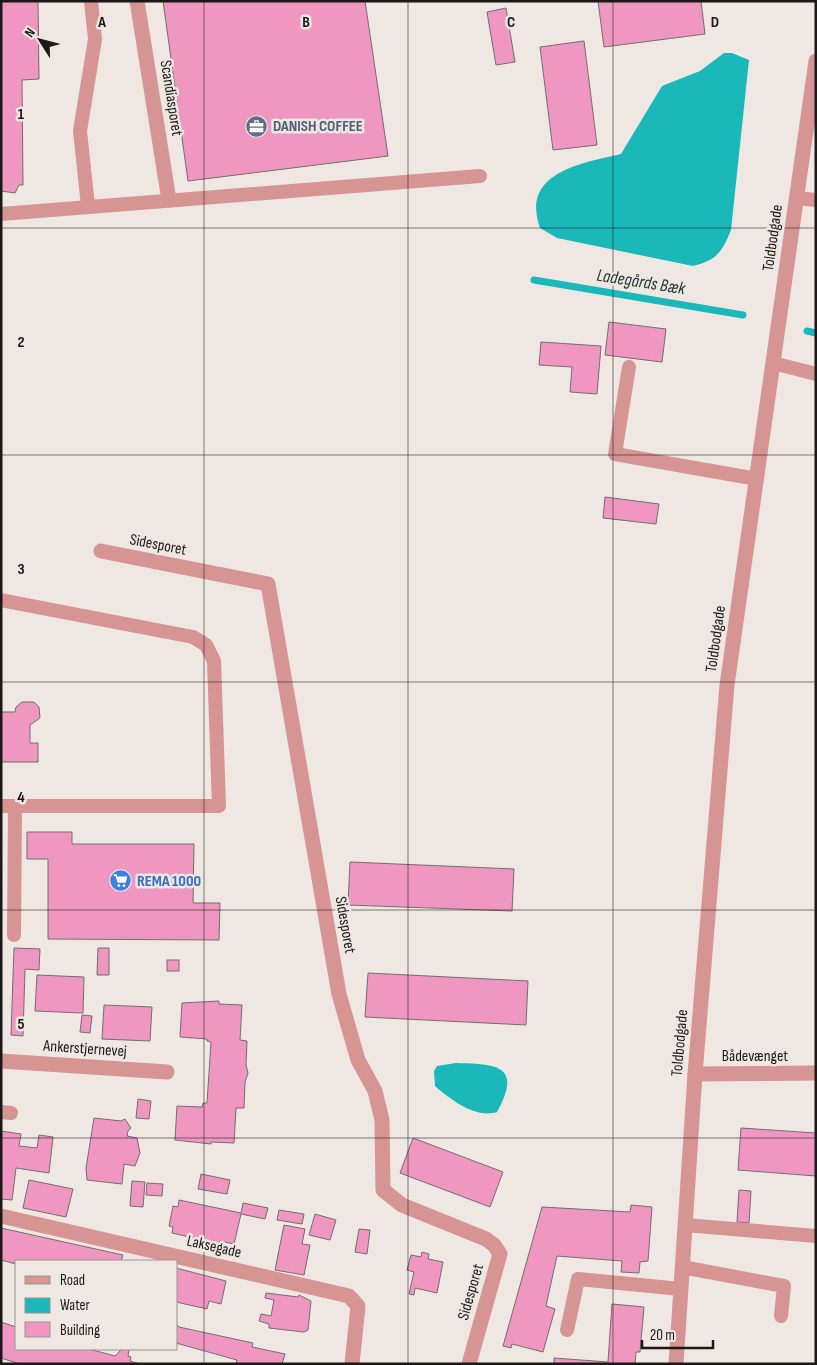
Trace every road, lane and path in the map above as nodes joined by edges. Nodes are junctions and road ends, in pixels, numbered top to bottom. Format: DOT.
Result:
graph roads {
  1 [pos="91,1"];
  2 [pos="137,1"];
  3 [pos="816,61"];
  4 [pos="480,176"];
  5 [pos="797,198"];
  6 [pos="170,200"];
  7 [pos="816,200"];
  8 [pos="88,206"];
  9 [pos="1,214"];
  10 [pos="773,363"];
  11 [pos="629,367"];
  12 [pos="816,374"];
  13 [pos="757,479"];
  14 [pos="101,551"];
  15 [pos="1,600"];
  16 [pos="8,806"];
  17 [pos="14,935"];
  18 [pos="1,1061"];
  19 [pos="167,1072"];
  20 [pos="816,1073"];
  21 [pos="695,1074"];
  22 [pos="1,1216"];
  23 [pos="685,1225"];
  24 [pos="816,1236"];
  25 [pos="682,1267"];
  26 [pos="681,1289"];
  27 [pos="781,1316"];
  28 [pos="567,1330"];
  29 [pos="352,1364"];
  30 [pos="469,1364"];
  31 [pos="676,1364"];
  1 -- 8 [label="lane"];
  2 -- 6 [label="street, Scandiasporet"];
  3 -- 5 [label="street, Toldbodgade"];
  4 -- 6 [label="lane"];
  5 -- 7 [label="lane"];
  5 -- 10 [label="street, Toldbodgade"];
  6 -- 8 [label="lane"];
  8 -- 9 [label="lane"];
  10 -- 12 [label="lane"];
  10 -- 13 [label="street, Toldbodgade"];
  11 -- 13 [label="lane"];
  13 -- 21 [label="street, Toldbodgade"];
  14 -- 30 [label="street, Sidesporet"];
  15 -- 16 [label="lane"];
  16 -- 17 [label="lane"];
  18 -- 19 [label="street, Ankerstjernevej"];
  20 -- 21 [label="street, Bådevænget"];
  21 -- 23 [label="street, Toldbodgade"];
  22 -- 29 [label="street, Laksegade"];
  23 -- 24 [label="lane"];
  23 -- 25 [label="street, Toldbodgade"];
  25 -- 26 [label="street, Toldbodgade"];
  25 -- 27 [label="lane"];
  26 -- 28 [label="lane"];
  26 -- 31 [label="street, Toldbodgade"];
}
